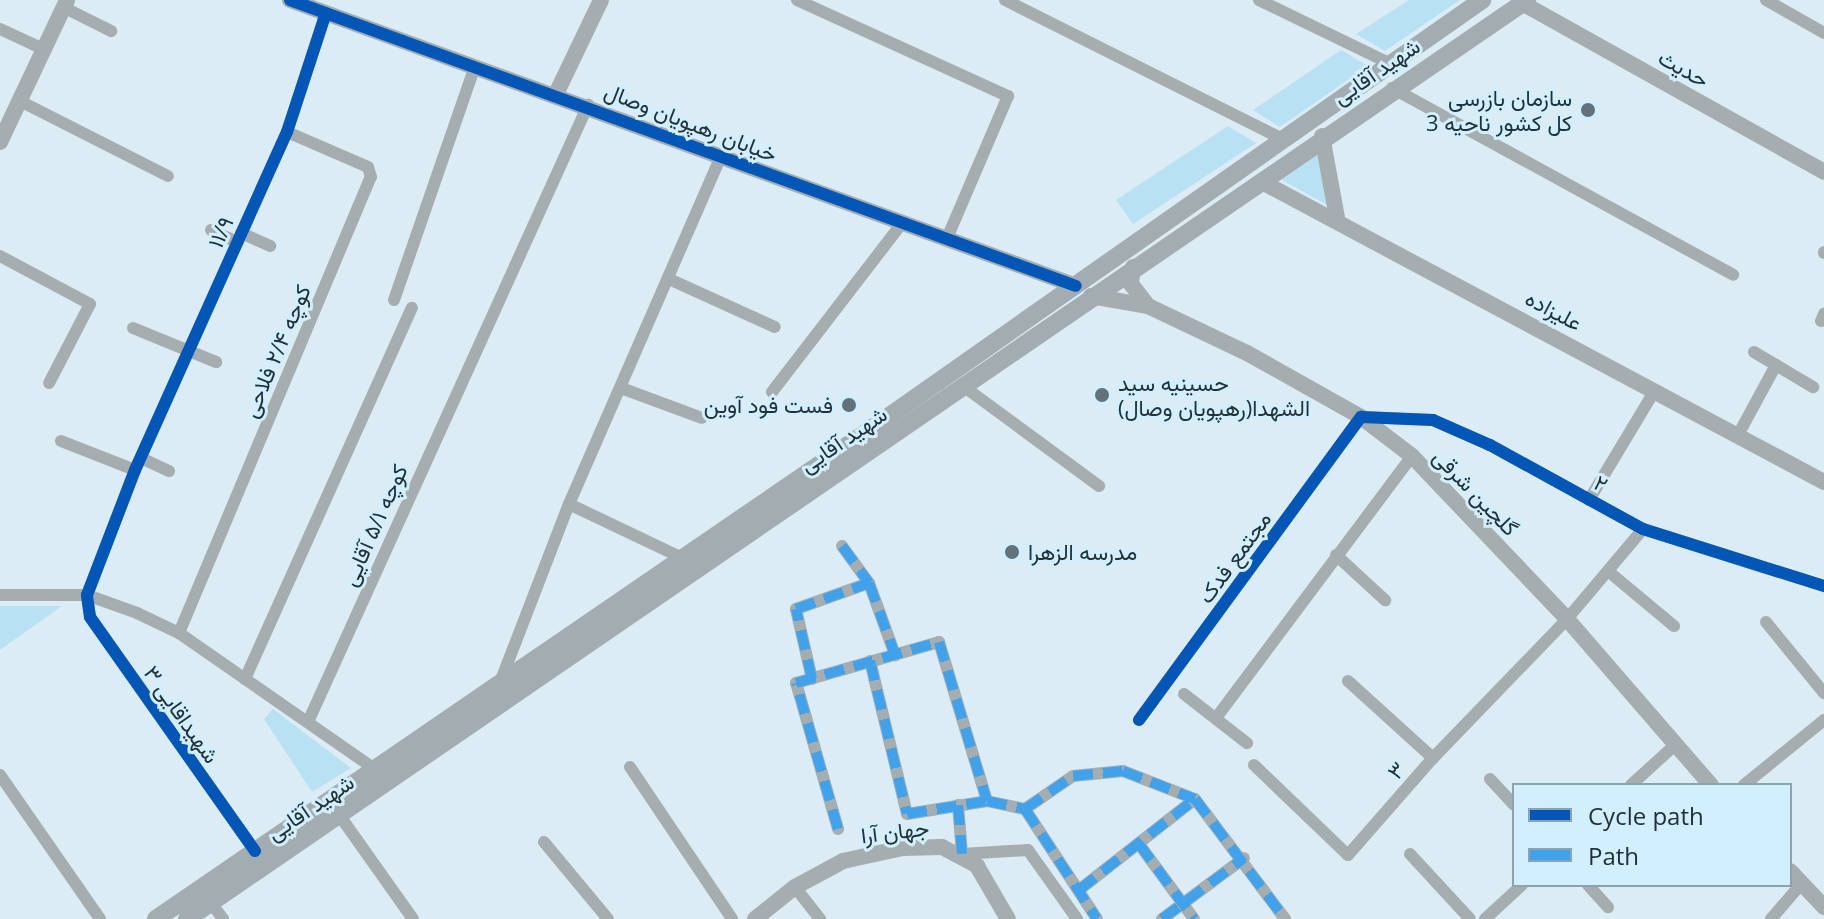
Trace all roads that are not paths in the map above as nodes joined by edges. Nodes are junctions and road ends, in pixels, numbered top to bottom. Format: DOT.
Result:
graph roads {
  1 [pos="290,0"];
  2 [pos="601,0"];
  3 [pos="797,0"];
  4 [pos="1005,0"];
  5 [pos="1259,0"];
  6 [pos="1482,0"];
  7 [pos="1766,0"];
  8 [pos="1524,2"];
  9 [pos="65,4"];
  10 [pos="326,13"];
  11 [pos="0,29"];
  12 [pos="111,31"];
  13 [pos="1824,33"];
  14 [pos="43,49"];
  15 [pos="1391,64"];
  16 [pos="475,66"];
  17 [pos="1392,88"];
  18 [pos="556,94"];
  19 [pos="18,100"];
  20 [pos="588,105"];
  21 [pos="287,132"];
  22 [pos="1322,136"];
  23 [pos="1284,140"];
  24 [pos="0,142"];
  25 [pos="721,156"];
  26 [pos="1824,172"];
  27 [pos="168,176"];
  28 [pos="1262,182"];
  29 [pos="1337,218"];
  30 [pos="903,222"];
  31 [pos="211,230"];
  32 [pos="239,238"];
  33 [pos="947,238"];
  34 [pos="270,246"];
  35 [pos="0,256"];
  36 [pos="1133,267"];
  37 [pos="1733,275"];
  38 [pos="669,279"];
  39 [pos="1084,291"];
  40 [pos="394,300"];
  41 [pos="1148,306"];
  42 [pos="412,308"];
  43 [pos="775,327"];
  44 [pos="133,328"];
  45 [pos="191,350"];
  46 [pos="1754,352"];
  47 [pos="216,362"];
  48 [pos="1776,365"];
  49 [pos="49,383"];
  50 [pos="963,386"];
  51 [pos="1813,387"];
  52 [pos="621,388"];
  53 [pos="1655,390"];
  54 [pos="772,392"];
  55 [pos="1361,417"];
  56 [pos="702,418"];
  57 [pos="1738,435"];
  58 [pos="61,441"];
  59 [pos="1412,456"];
  60 [pos="138,464"];
  61 [pos="169,471"];
  62 [pos="1824,482"];
  63 [pos="1099,486"];
  64 [pos="797,489"];
  65 [pos="1589,500"];
  66 [pos="569,504"];
  67 [pos="1643,529"];
  68 [pos="842,546"];
  69 [pos="1336,555"];
  70 [pos="680,557"];
  71 [pos="1608,571"];
  72 [pos="869,583"];
  73 [pos="1824,586"];
  74 [pos="0,595"];
  75 [pos="87,595"];
  76 [pos="1385,600"];
  77 [pos="1567,619"];
  78 [pos="1766,622"];
  79 [pos="1674,626"];
  80 [pos="179,633"];
  81 [pos="895,655"];
  82 [pos="870,661"];
  83 [pos="245,679"];
  84 [pos="812,679"];
  85 [pos="501,680"];
  86 [pos="1348,681"];
  87 [pos="1824,693"];
  88 [pos="1184,694"];
  89 [pos="1216,718"];
  90 [pos="1139,720"];
  91 [pos="1824,720"];
  92 [pos="308,722"];
  93 [pos="1247,743"];
  94 [pos="1676,744"];
  95 [pos="1433,758"];
  96 [pos="1254,765"];
  97 [pos="630,767"];
  98 [pos="373,768"];
  99 [pos="0,775"];
  100 [pos="1490,779"];
  101 [pos="1633,783"];
  102 [pos="1709,783"];
  103 [pos="1746,783"];
  104 [pos="1195,799"];
  105 [pos="987,801"];
  106 [pos="1512,803"];
  107 [pos="958,805"];
  108 [pos="1025,809"];
  109 [pos="340,816"];
  110 [pos="838,829"];
  111 [pos="544,842"];
  112 [pos="1139,844"];
  113 [pos="255,851"];
  114 [pos="962,854"];
  115 [pos="1410,854"];
  116 [pos="1244,858"];
  117 [pos="1796,877"];
  118 [pos="795,887"];
  119 [pos="1520,887"];
  120 [pos="1590,887"];
  121 [pos="1790,887"];
  122 [pos="1079,890"];
  123 [pos="211,903"];
  124 [pos="1182,903"];
  125 [pos="1608,907"];
  126 [pos="1824,907"];
  127 [pos="100,919"];
  128 [pos="156,919"];
  129 [pos="187,919"];
  130 [pos="223,919"];
  131 [pos="413,919"];
  132 [pos="608,919"];
  133 [pos="732,919"];
  134 [pos="755,919"];
  135 [pos="820,919"];
  136 [pos="1008,919"];
  137 [pos="1077,919"];
  138 [pos="1097,919"];
  139 [pos="1162,919"];
  140 [pos="1194,919"];
  141 [pos="1285,919"];
  142 [pos="1470,919"];
  143 [pos="1485,919"];
  144 [pos="1771,919"];
  1 -- 10 [label="street, خیابان رهپویان وصال"];
  2 -- 18 [label="street"];
  3 -- 33 [label="street"];
  4 -- 23 [label="street"];
  5 -- 15 [label="street"];
  6 -- 15 [label="main road, شهید آقایی"];
  7 -- 13 [label="street"];
  8 -- 17 [label="main road, شهید آقایی"];
  8 -- 26 [label="street, حدیث"];
  9 -- 12 [label="street"];
  9 -- 14 [label="street"];
  10 -- 16 [label="street, خیابان رهپویان وصال"];
  10 -- 21 [label="street, ۱۱/۹"];
  11 -- 14 [label="street"];
  14 -- 19 [label="street"];
  15 -- 23 [label="main road, شهید آقایی"];
  16 -- 18 [label="street, خیابان رهپویان وصال"];
  16 -- 40 [label="street"];
  17 -- 22 [label="main road, شهید آقایی"];
  17 -- 37 [label="street"];
  18 -- 20 [label="street, خیابان رهپویان وصال"];
  19 -- 24 [label="street"];
  19 -- 27 [label="street"];
  20 -- 25 [label="street, خیابان رهپویان وصال"];
  20 -- 92 [label="street, کوچه ۵/۱ آقایی"];
  21 -- 32 [label="street, ۱۱/۹"];
  21 -- 80 [label="street, کوچه ۲/۴ فلاحی"];
  22 -- 28 [label="main road, شهید آقایی"];
  22 -- 29 [label="street"];
  23 -- 39 [label="main road, شهید آقایی"];
  25 -- 30 [label="street, خیابان رهپویان وصال"];
  25 -- 38 [label="street"];
  28 -- 29 [label="street, علیزاده"];
  28 -- 36 [label="main road, شهید آقایی"];
  29 -- 53 [label="street, علیزاده"];
  30 -- 33 [label="street, خیابان رهپویان وصال"];
  30 -- 54 [label="street"];
  31 -- 32 [label="street"];
  32 -- 34 [label="street"];
  32 -- 45 [label="street, ۱۱/۹"];
  33 -- 39 [label="street, خیابان رهپویان وصال"];
  35 -- 49 [label="street"];
  36 -- 39 [label="main road, شهید آقایی"];
  36 -- 41 [label="street"];
  38 -- 43 [label="street"];
  38 -- 52 [label="street"];
  39 -- 41 [label="street, خیابان رهپویان وصال"];
  39 -- 50 [label="main road, شهید آقایی"];
  39 -- 64 [label="main road, شهید آقایی"];
  41 -- 55 [label="street, گلچین شرقی"];
  42 -- 83 [label="street"];
  44 -- 45 [label="street"];
  45 -- 47 [label="street"];
  45 -- 60 [label="street, ۱۱/۹"];
  46 -- 48 [label="street"];
  48 -- 51 [label="street"];
  48 -- 57 [label="street"];
  50 -- 63 [label="street"];
  50 -- 64 [label="main road, شهید آقایی"];
  52 -- 56 [label="street"];
  52 -- 66 [label="street"];
  53 -- 57 [label="street, علیزاده"];
  53 -- 65 [label="street"];
  55 -- 59 [label="street, گلچین شرقی"];
  55 -- 65 [label="street, ۲"];
  55 -- 90 [label="street, مجتمع فدک"];
  57 -- 62 [label="street, علیزاده"];
  58 -- 60 [label="street"];
  59 -- 69 [label="street"];
  59 -- 77 [label="street, گلچین شرقی"];
  60 -- 61 [label="street"];
  60 -- 75 [label="street, ۱۱/۹"];
  64 -- 70 [label="main road, شهید آقایی"];
  64 -- 109 [label="main road, شهید آقایی"];
  65 -- 67 [label="street, ۲"];
  66 -- 70 [label="street"];
  66 -- 85 [label="street"];
  67 -- 71 [label="street, ۳"];
  67 -- 73 [label="street, ۲"];
  68 -- 72 [label="street"];
  69 -- 76 [label="street"];
  69 -- 89 [label="street"];
  70 -- 85 [label="main road, شهید آقایی"];
  71 -- 77 [label="street, ۳"];
  71 -- 79 [label="street"];
  72 -- 81 [label="street"];
  72 -- 84 [label="street"];
  74 -- 75 [label="street"];
  75 -- 80 [label="street"];
  75 -- 113 [label="street, ۳ شهیداقایی"];
  77 -- 94 [label="street, گلچین شرقی"];
  77 -- 95 [label="street, ۳"];
  78 -- 87 [label="street"];
  80 -- 83 [label="street"];
  81 -- 82 [label="street"];
  81 -- 105 [label="street"];
  82 -- 84 [label="street"];
  82 -- 107 [label="street"];
  83 -- 92 [label="street"];
  84 -- 110 [label="street"];
  85 -- 98 [label="main road, شهید آقایی"];
  86 -- 95 [label="street"];
  88 -- 89 [label="street"];
  89 -- 93 [label="street"];
  91 -- 103 [label="street"];
  92 -- 98 [label="street"];
  94 -- 101 [label="street"];
  94 -- 102 [label="street, گلچین شرقی"];
  95 -- 96 [label="street, ۳"];
  97 -- 133 [label="street"];
  98 -- 113 [label="main road, شهید آقایی"];
  99 -- 127 [label="street"];
  100 -- 106 [label="street"];
  104 -- 108 [label="street"];
  104 -- 112 [label="street"];
  104 -- 116 [label="street"];
  105 -- 107 [label="street"];
  105 -- 108 [label="street"];
  107 -- 114 [label="street"];
  108 -- 122 [label="street"];
  109 -- 123 [label="main road, شهید آقایی"];
  109 -- 131 [label="street"];
  111 -- 132 [label="street"];
  112 -- 122 [label="street"];
  112 -- 124 [label="street"];
  113 -- 128 [label="main road, شهید آقایی"];
  114 -- 118 [label="street, جهان آرا"];
  114 -- 136 [label="street"];
  114 -- 137 [label="street, جهان آرا"];
  115 -- 142 [label="street"];
  116 -- 124 [label="street"];
  116 -- 141 [label="street"];
  117 -- 126 [label="street"];
  118 -- 134 [label="street, جهان آرا"];
  118 -- 135 [label="street"];
  119 -- 143 [label="street"];
  120 -- 125 [label="street"];
  121 -- 144 [label="street"];
  122 -- 138 [label="street"];
  123 -- 129 [label="main road, شهید آقایی"];
  123 -- 130 [label="street"];
  124 -- 139 [label="street"];
  124 -- 140 [label="street"];
}
